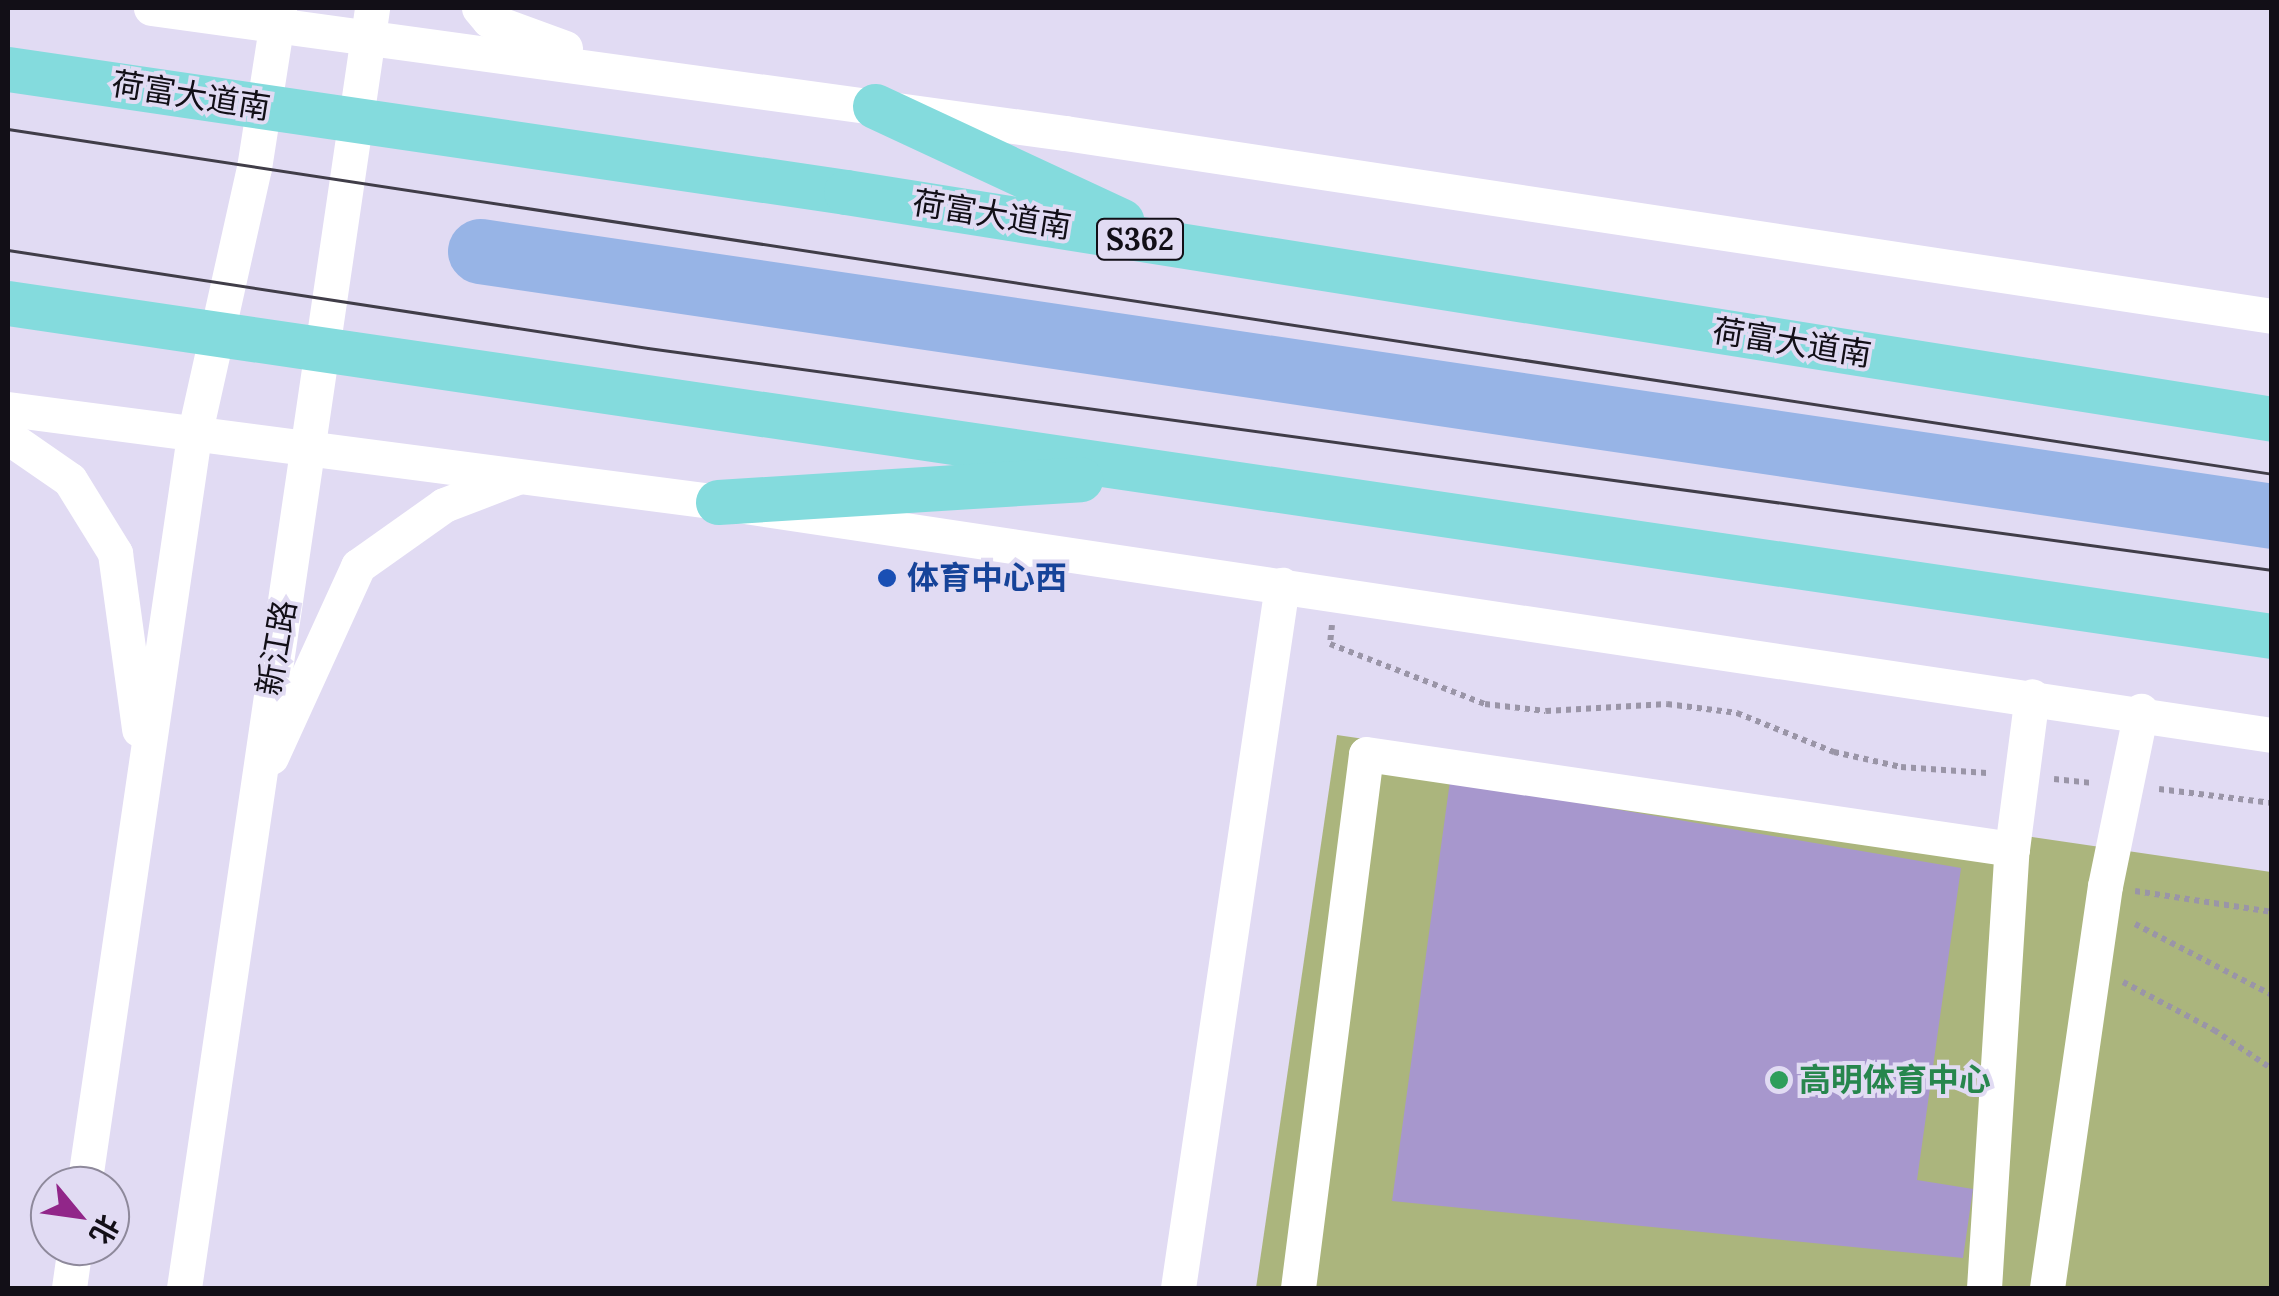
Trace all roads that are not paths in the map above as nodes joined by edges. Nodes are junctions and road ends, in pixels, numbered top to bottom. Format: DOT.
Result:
graph roads {
  1 [pos="151,8"];
  2 [pos="479,8"];
  3 [pos="278,16"];
  4 [pos="370,21"];
  5 [pos="8,68"];
  6 [pos="627,71"];
  7 [pos="875,106"];
  8 [pos="264,108"];
  9 [pos="356,121"];
  10 [pos="1169,243"];
  11 [pos="8,303"];
  12 [pos="2272,316"];
  13 [pos="213,335"];
  14 [pos="324,350"];
  15 [pos="8,409"];
  16 [pos="2272,419"];
  17 [pos="194,436"];
  18 [pos="8,437"];
  19 [pos="310,451"];
  20 [pos="1170,474"];
  21 [pos="520,475"];
  22 [pos="718,502"];
  23 [pos="1282,584"];
  24 [pos="2272,636"];
  25 [pos="2032,696"];
  26 [pos="2141,711"];
  27 [pos="2272,735"];
  28 [pos="145,770"];
  29 [pos="252,799"];
  30 [pos="2012,849"];
  31 [pos="87,1166"];
  32 [pos="184,1288"];
  33 [pos="1178,1288"];
  34 [pos="1298,1288"];
  35 [pos="1984,1288"];
  36 [pos="2047,1288"];
  1 -- 3 [label="street"];
  2 -- 6 [label="street"];
  3 -- 4 [label="street"];
  3 -- 8 [label="street"];
  4 -- 6 [label="street"];
  4 -- 9 [label="street, 新江路"];
  5 -- 8 [label="main road, 荷富大道南 / S362"];
  6 -- 7 [label="street"];
  7 -- 10 [label="main road"];
  7 -- 12 [label="street"];
  8 -- 9 [label="main road, 荷富大道南 / S362"];
  8 -- 13 [label="street"];
  9 -- 10 [label="main road, 荷富大道南 / S362"];
  9 -- 14 [label="street, 新江路"];
  10 -- 16 [label="main road, 荷富大道南 / S362"];
  11 -- 13 [label="main road"];
  13 -- 14 [label="main road"];
  13 -- 17 [label="street"];
  14 -- 19 [label="street, 新江路"];
  14 -- 20 [label="main road"];
  15 -- 17 [label="street"];
  17 -- 19 [label="street"];
  17 -- 28 [label="street"];
  18 -- 28 [label="street"];
  19 -- 21 [label="street"];
  19 -- 29 [label="street, 新江路"];
  20 -- 22 [label="main road"];
  20 -- 24 [label="main road"];
  21 -- 22 [label="street"];
  21 -- 29 [label="street"];
  22 -- 23 [label="street"];
  23 -- 25 [label="street"];
  23 -- 33 [label="street"];
  25 -- 26 [label="street"];
  25 -- 30 [label="street"];
  26 -- 27 [label="street"];
  26 -- 36 [label="street"];
  28 -- 31 [label="street"];
  29 -- 32 [label="street, 新江路"];
  30 -- 34 [label="street"];
  30 -- 35 [label="street"];
}
